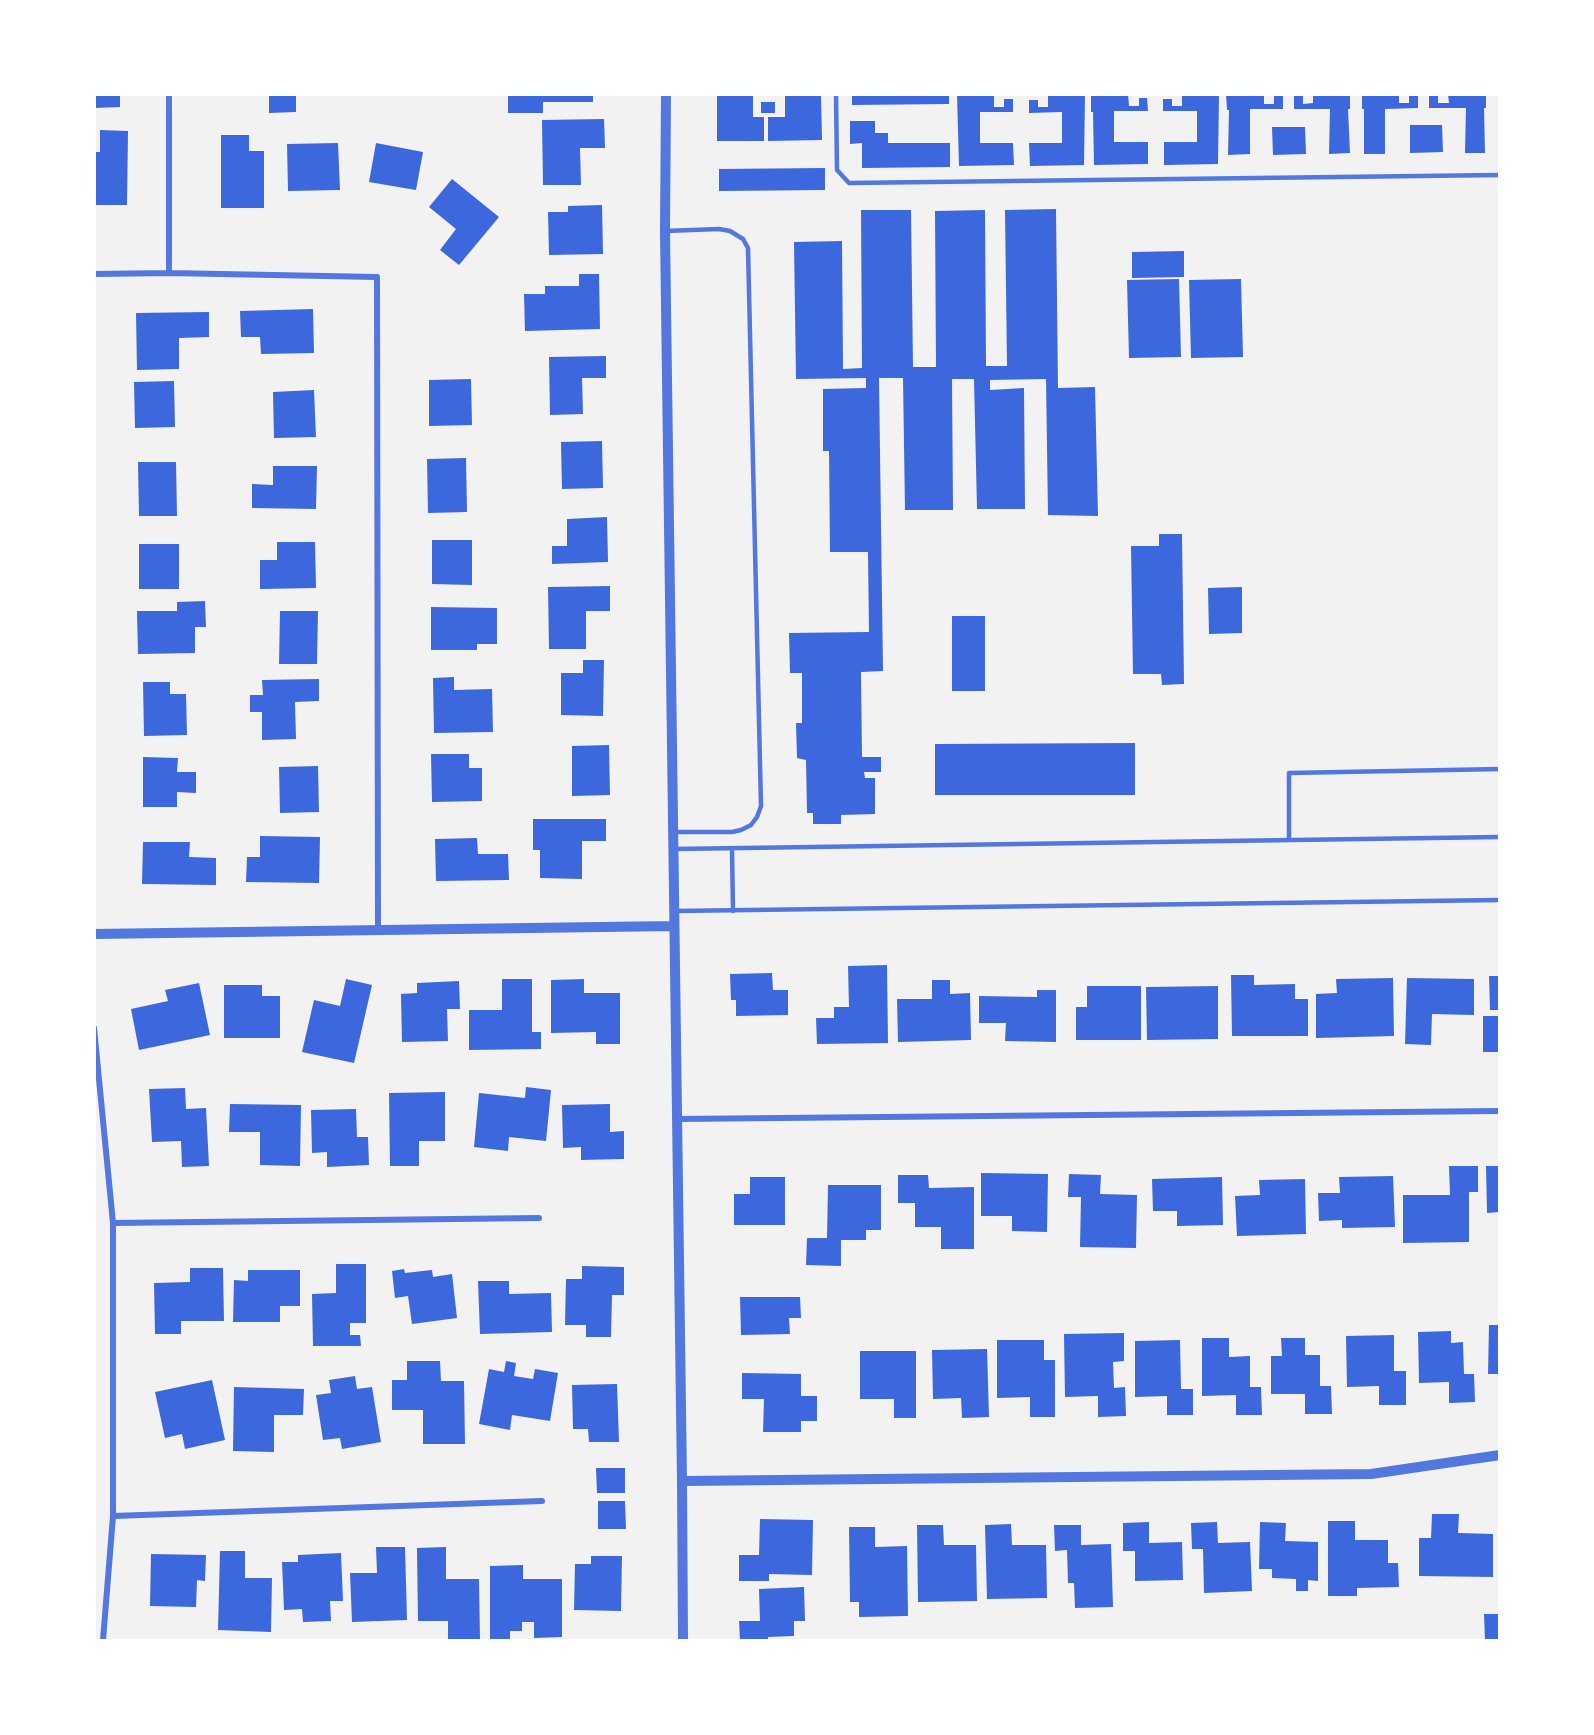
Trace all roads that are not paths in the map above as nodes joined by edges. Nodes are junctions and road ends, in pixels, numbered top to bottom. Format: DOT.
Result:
graph roads {
  1 [pos="169,94"];
  2 [pos="666,94"];
  3 [pos="836,94"];
  4 [pos="1500,175"];
  5 [pos="665,231"];
  6 [pos="169,273"];
  7 [pos="94,274"];
  8 [pos="1500,769"];
  9 [pos="673,832"];
  10 [pos="1500,837"];
  11 [pos="1289,840"];
  12 [pos="673,849"];
  13 [pos="732,849"];
  14 [pos="1500,900"];
  15 [pos="674,911"];
  16 [pos="733,911"];
  17 [pos="674,926"];
  18 [pos="378,930"];
  19 [pos="94,934"];
  20 [pos="94,1028"];
  21 [pos="1500,1111"];
  22 [pos="677,1119"];
  23 [pos="539,1218"];
  24 [pos="113,1223"];
  25 [pos="1500,1455"];
  26 [pos="682,1481"];
  27 [pos="542,1501"];
  28 [pos="113,1516"];
  29 [pos="103,1641"];
  30 [pos="682,1641"];
  1 -- 6 [label="street"];
  2 -- 5 [label="street"];
  3 -- 4 [label="lane"];
  5 -- 9 [label="street"];
  5 -- 9 [label="lane"];
  6 -- 7 [label="street"];
  6 -- 18 [label="street"];
  8 -- 11 [label="lane"];
  9 -- 12 [label="street"];
  10 -- 11 [label="lane"];
  11 -- 13 [label="lane"];
  12 -- 13 [label="lane"];
  12 -- 15 [label="street"];
  13 -- 16 [label="lane"];
  14 -- 16 [label="lane"];
  15 -- 16 [label="lane"];
  15 -- 17 [label="street"];
  17 -- 18 [label="street"];
  17 -- 22 [label="street"];
  18 -- 19 [label="street"];
  20 -- 24 [label="street"];
  21 -- 22 [label="street"];
  22 -- 26 [label="street"];
  23 -- 24 [label="street"];
  24 -- 28 [label="street"];
  25 -- 26 [label="street"];
  26 -- 30 [label="street"];
  27 -- 28 [label="street"];
  28 -- 29 [label="street"];
}
